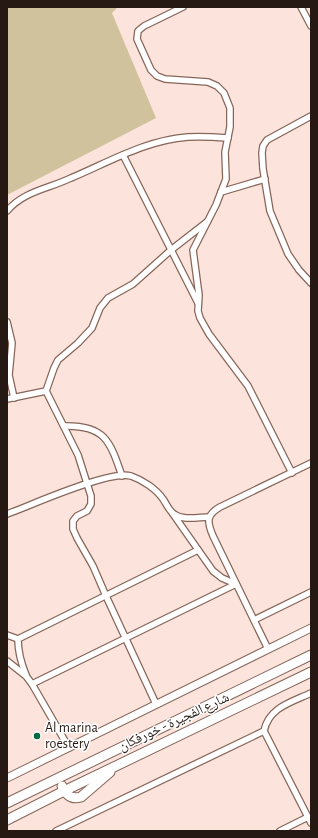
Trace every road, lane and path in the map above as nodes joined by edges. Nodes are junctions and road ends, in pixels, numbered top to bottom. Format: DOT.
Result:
graph roads {
  1 [pos="183,7"];
  2 [pos="301,7"];
  3 [pos="311,26"];
  4 [pos="311,116"];
  5 [pos="228,138"];
  6 [pos="123,155"];
  7 [pos="265,179"];
  8 [pos="221,192"];
  9 [pos="7,211"];
  10 [pos="207,222"];
  11 [pos="171,250"];
  12 [pos="311,284"];
  13 [pos="198,304"];
  14 [pos="7,322"];
  15 [pos="46,391"];
  16 [pos="14,398"];
  17 [pos="7,399"];
  18 [pos="64,426"];
  19 [pos="311,463"];
  20 [pos="292,473"];
  21 [pos="122,476"];
  22 [pos="88,484"];
  23 [pos="7,514"];
  24 [pos="173,514"];
  25 [pos="210,517"];
  26 [pos="198,550"];
  27 [pos="236,584"];
  28 [pos="311,592"];
  29 [pos="106,596"];
  30 [pos="254,620"];
  31 [pos="311,628"];
  32 [pos="7,635"];
  33 [pos="125,638"];
  34 [pos="18,639"];
  35 [pos="268,649"];
  36 [pos="311,655"];
  37 [pos="7,661"];
  38 [pos="311,672"];
  39 [pos="26,676"];
  40 [pos="32,684"];
  41 [pos="311,693"];
  42 [pos="156,704"];
  43 [pos="264,730"];
  44 [pos="68,748"];
  45 [pos="92,761"];
  46 [pos="118,765"];
  47 [pos="7,778"];
  48 [pos="64,791"];
  49 [pos="7,803"];
  50 [pos="308,817"];
  51 [pos="7,820"];
  52 [pos="311,823"];
  53 [pos="63,830"];
  54 [pos="56,831"];
  55 [pos="280,831"];
  1 -- 5 [label="street"];
  2 -- 3 [label="street"];
  4 -- 7 [label="street"];
  5 -- 6 [label="street"];
  5 -- 8 [label="street"];
  6 -- 9 [label="street"];
  6 -- 11 [label="street"];
  7 -- 8 [label="street"];
  7 -- 12 [label="street"];
  8 -- 10 [label="street"];
  10 -- 11 [label="street"];
  10 -- 13 [label="street"];
  11 -- 13 [label="street"];
  11 -- 15 [label="street"];
  13 -- 20 [label="street"];
  14 -- 16 [label="street"];
  15 -- 16 [label="street"];
  15 -- 18 [label="street"];
  16 -- 17 [label="street"];
  18 -- 21 [label="street"];
  18 -- 22 [label="street"];
  19 -- 20 [label="street"];
  20 -- 25 [label="street"];
  21 -- 22 [label="street"];
  21 -- 24 [label="street"];
  22 -- 23 [label="street"];
  22 -- 29 [label="street"];
  24 -- 25 [label="street"];
  24 -- 26 [label="street"];
  25 -- 27 [label="street"];
  26 -- 27 [label="street"];
  26 -- 29 [label="street"];
  27 -- 30 [label="street"];
  27 -- 33 [label="street"];
  28 -- 30 [label="street"];
  29 -- 33 [label="street"];
  29 -- 34 [label="street"];
  30 -- 35 [label="street"];
  31 -- 35 [label="street"];
  32 -- 34 [label="street"];
  33 -- 40 [label="street"];
  33 -- 42 [label="street"];
  34 -- 39 [label="street"];
  35 -- 42 [label="street"];
  36 -- 45 [label="highway, شارع الفجيرة - خورفكان"];
  37 -- 39 [label="street"];
  38 -- 46 [label="highway, شارع الفجيرة - خورفكان"];
  39 -- 40 [label="street"];
  40 -- 44 [label="street"];
  41 -- 43 [label="street"];
  42 -- 44 [label="street"];
  43 -- 50 [label="street"];
  43 -- 53 [label="street"];
  44 -- 47 [label="street"];
  45 -- 48 [label="highway"];
  45 -- 49 [label="highway, شارع الفجيرة - خورفكان"];
  46 -- 48 [label="highway, شارع الفجيرة - خورفكان"];
  46 -- 48 [label="highway"];
  48 -- 51 [label="highway, شارع الفجيرة - خورفكان"];
  50 -- 52 [label="street"];
  50 -- 55 [label="street"];
  53 -- 54 [label="street"];
}
